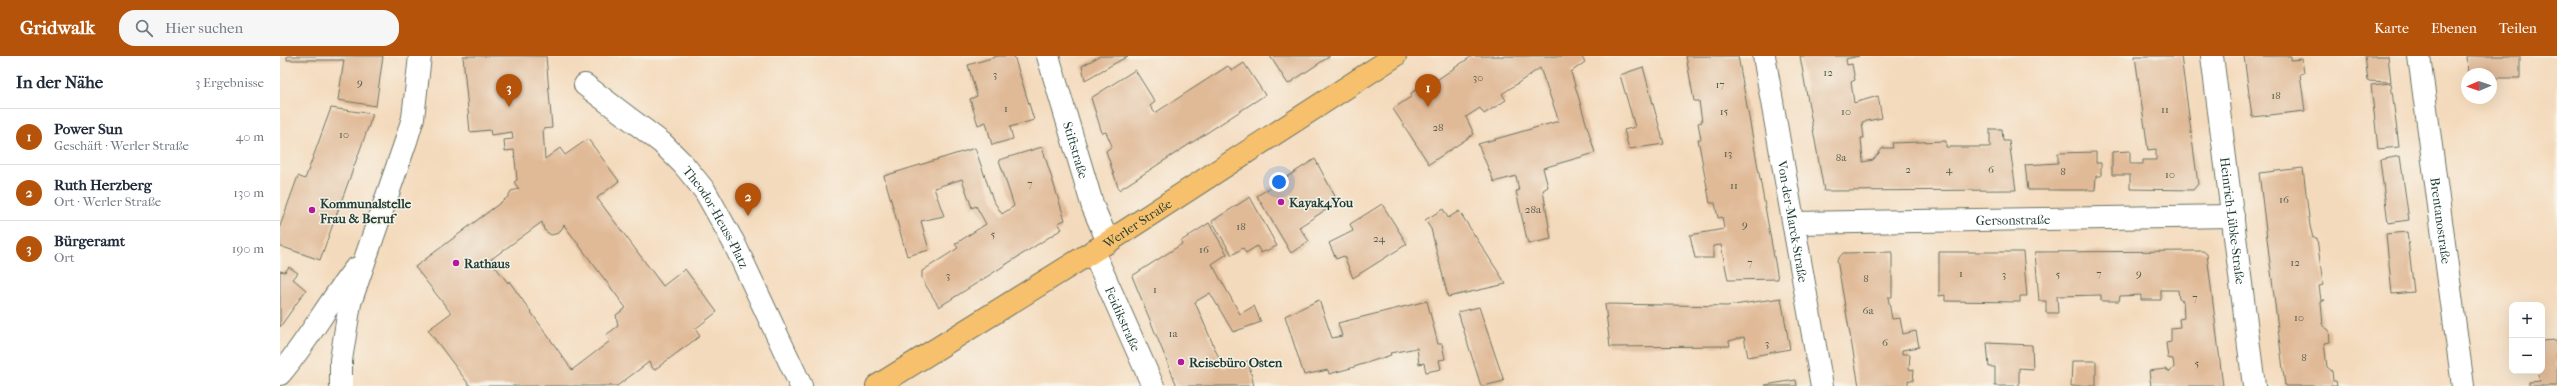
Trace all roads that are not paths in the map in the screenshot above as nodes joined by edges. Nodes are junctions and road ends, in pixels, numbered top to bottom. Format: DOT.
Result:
graph roads {
  1 [pos="420,56"];
  2 [pos="1048,56"];
  3 [pos="1395,56"];
  4 [pos="1764,56"];
  5 [pos="2212,56"];
  6 [pos="2419,56"];
  7 [pos="585,85"];
  8 [pos="2233,216"];
  9 [pos="1794,223"];
  10 [pos="1101,247"];
  11 [pos="367,254"];
  12 [pos="280,374"];
  13 [pos="341,386"];
  14 [pos="801,386"];
  15 [pos="877,386"];
  16 [pos="1153,386"];
  17 [pos="1822,386"];
  18 [pos="2254,386"];
  19 [pos="2463,386"];
  1 -- 11 [label="street"];
  2 -- 10 [label="street, Stiftstraße"];
  3 -- 10 [label="main road, Werler Straße"];
  4 -- 9 [label="street, Von-der-Marck-Straße"];
  5 -- 8 [label="street, Heinrich-Lübke-Straße"];
  6 -- 19 [label="street, Brentanostraße"];
  7 -- 14 [label="street, Theodor-Heuss-Platz"];
  8 -- 9 [label="street, Gersonstraße"];
  8 -- 18 [label="street, Heinrich-Lübke-Straße"];
  9 -- 17 [label="street, Von-der-Marck-Straße"];
  10 -- 15 [label="main road, Werler Straße"];
  10 -- 16 [label="street, Feidikstraße"];
  11 -- 12 [label="street"];
  11 -- 13 [label="street"];
}
